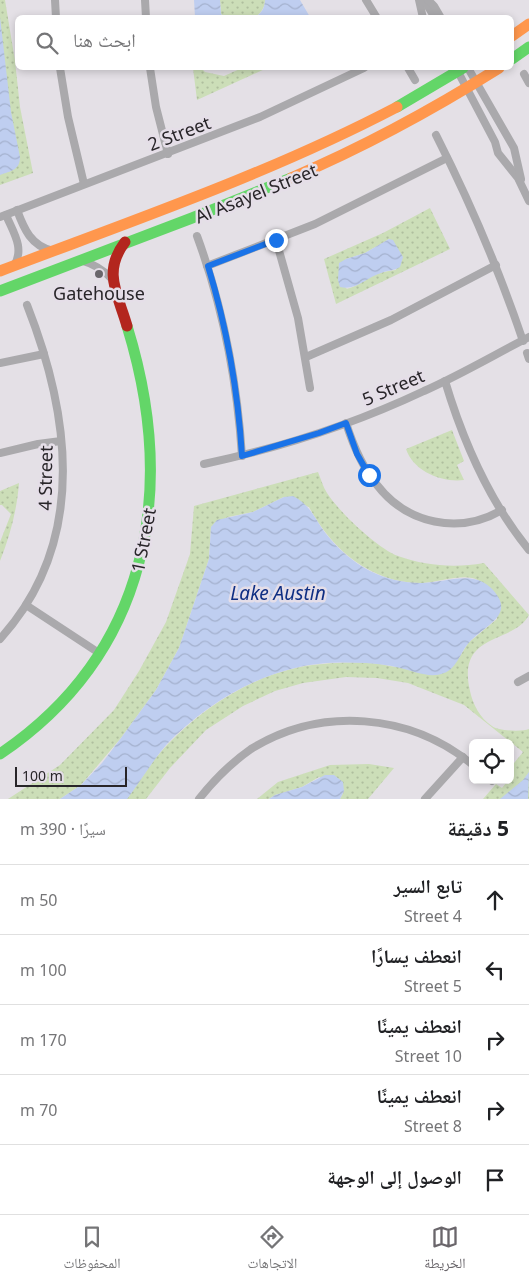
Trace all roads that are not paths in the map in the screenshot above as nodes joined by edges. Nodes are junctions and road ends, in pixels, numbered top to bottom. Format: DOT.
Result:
graph roads {
  1 [pos="55,0"];
  2 [pos="145,0"];
  3 [pos="366,0"];
  4 [pos="419,0"];
  5 [pos="426,0"];
  6 [pos="56,15"];
  7 [pos="146,15"];
  8 [pos="375,15"];
  9 [pos="422,15"];
  10 [pos="434,15"];
  11 [pos="439,15"];
  12 [pos="529,24"];
  13 [pos="514,35"];
  14 [pos="529,47"];
  15 [pos="514,58"];
  16 [pos="60,70"];
  17 [pos="150,70"];
  18 [pos="360,70"];
  19 [pos="409,70"];
  20 [pos="458,70"];
  21 [pos="462,70"];
  22 [pos="495,70"];
  23 [pos="524,74"];
  24 [pos="415,80"];
  25 [pos="529,83"];
  26 [pos="471,85"];
  27 [pos="436,135"];
  28 [pos="168,154"];
  29 [pos="516,156"];
  30 [pos="447,158"];
  31 [pos="506,161"];
  32 [pos="84,184"];
  33 [pos="522,186"];
  34 [pos="529,201"];
  35 [pos="19,209"];
  36 [pos="3,216"];
  37 [pos="197,236"];
  38 [pos="31,237"];
  39 [pos="276,240"];
  40 [pos="18,242"];
  41 [pos="125,242"];
  42 [pos="53,250"];
  43 [pos="78,260"];
  44 [pos="496,265"];
  45 [pos="14,266"];
  46 [pos="208,266"];
  47 [pos="0,271"];
  48 [pos="112,279"];
  49 [pos="0,290"];
  50 [pos="27,305"];
  51 [pos="526,339"];
  52 [pos="44,354"];
  53 [pos="306,357"];
  54 [pos="0,363"];
  55 [pos="445,381"];
  56 [pos="310,388"];
  57 [pos="346,423"];
  58 [pos="61,441"];
  59 [pos="0,452"];
  60 [pos="242,456"];
  61 [pos="204,464"];
  62 [pos="502,510"];
  63 [pos="529,550"];
  64 [pos="26,606"];
  65 [pos="0,639"];
  66 [pos="99,653"];
  67 [pos="529,676"];
  68 [pos="518,682"];
  69 [pos="0,754"];
  70 [pos="463,757"];
  71 [pos="469,762"];
  72 [pos="198,799"];
  73 [pos="425,799"];
  1 -- 6 [label="street"];
  2 -- 7 [label="street"];
  3 -- 8 [label="street"];
  4 -- 9 [label="street"];
  5 -- 10 [label="street"];
  5 -- 11 [label="street"];
  12 -- 13 [label="main road"];
  14 -- 15 [label="main road"];
  16 -- 32 [label="street"];
  17 -- 28 [label="street"];
  18 -- 28 [label="street, 2 Street"];
  19 -- 24 [label="street"];
  20 -- 42 [label="main road, Al Asayel Street"];
  21 -- 26 [label="street"];
  22 -- 26 [label="main road, Al Asayel Street"];
  23 -- 25 [label="street"];
  26 -- 29 [label="street"];
  26 -- 31 [label="street"];
  26 -- 41 [label="main road, Al Asayel Street"];
  27 -- 30 [label="street"];
  28 -- 32 [label="street, 2 Street"];
  29 -- 31 [label="street"];
  29 -- 33 [label="street"];
  30 -- 39 [label="street"];
  30 -- 44 [label="street"];
  31 -- 33 [label="street"];
  32 -- 35 [label="street, 2 Street"];
  33 -- 34 [label="street"];
  35 -- 36 [label="street, 2 Street"];
  35 -- 38 [label="street"];
  36 -- 40 [label="street"];
  37 -- 46 [label="street"];
  38 -- 40 [label="street"];
  38 -- 42 [label="street"];
  39 -- 46 [label="street"];
  39 -- 53 [label="street"];
  40 -- 45 [label="street"];
  41 -- 43 [label="main road, Al Asayel Street"];
  41 -- 48 [label="main road, 1 Street"];
  42 -- 45 [label="main road, Al Asayel Street"];
  43 -- 48 [label="street"];
  43 -- 49 [label="main road, Al Asayel Street"];
  44 -- 51 [label="street"];
  44 -- 53 [label="street"];
  45 -- 47 [label="main road, Al Asayel Street"];
  46 -- 60 [label="street"];
  48 -- 66 [label="main road, 1 Street"];
  50 -- 52 [label="street, 4 Street"];
  51 -- 55 [label="street, 5 Street"];
  52 -- 54 [label="street"];
  52 -- 58 [label="street, 4 Street"];
  53 -- 56 [label="street"];
  55 -- 57 [label="street, 5 Street"];
  55 -- 62 [label="street"];
  57 -- 60 [label="street, 5 Street"];
  57 -- 62 [label="street"];
  58 -- 59 [label="street"];
  58 -- 64 [label="street, 4 Street"];
  60 -- 61 [label="street, 5 Street"];
  62 -- 63 [label="street"];
  64 -- 65 [label="street, 4 Street"];
  64 -- 66 [label="street"];
  66 -- 69 [label="main road, 1 Street"];
  67 -- 68 [label="street"];
  70 -- 71 [label="street"];
  70 -- 72 [label="street"];
  70 -- 73 [label="street"];
}
